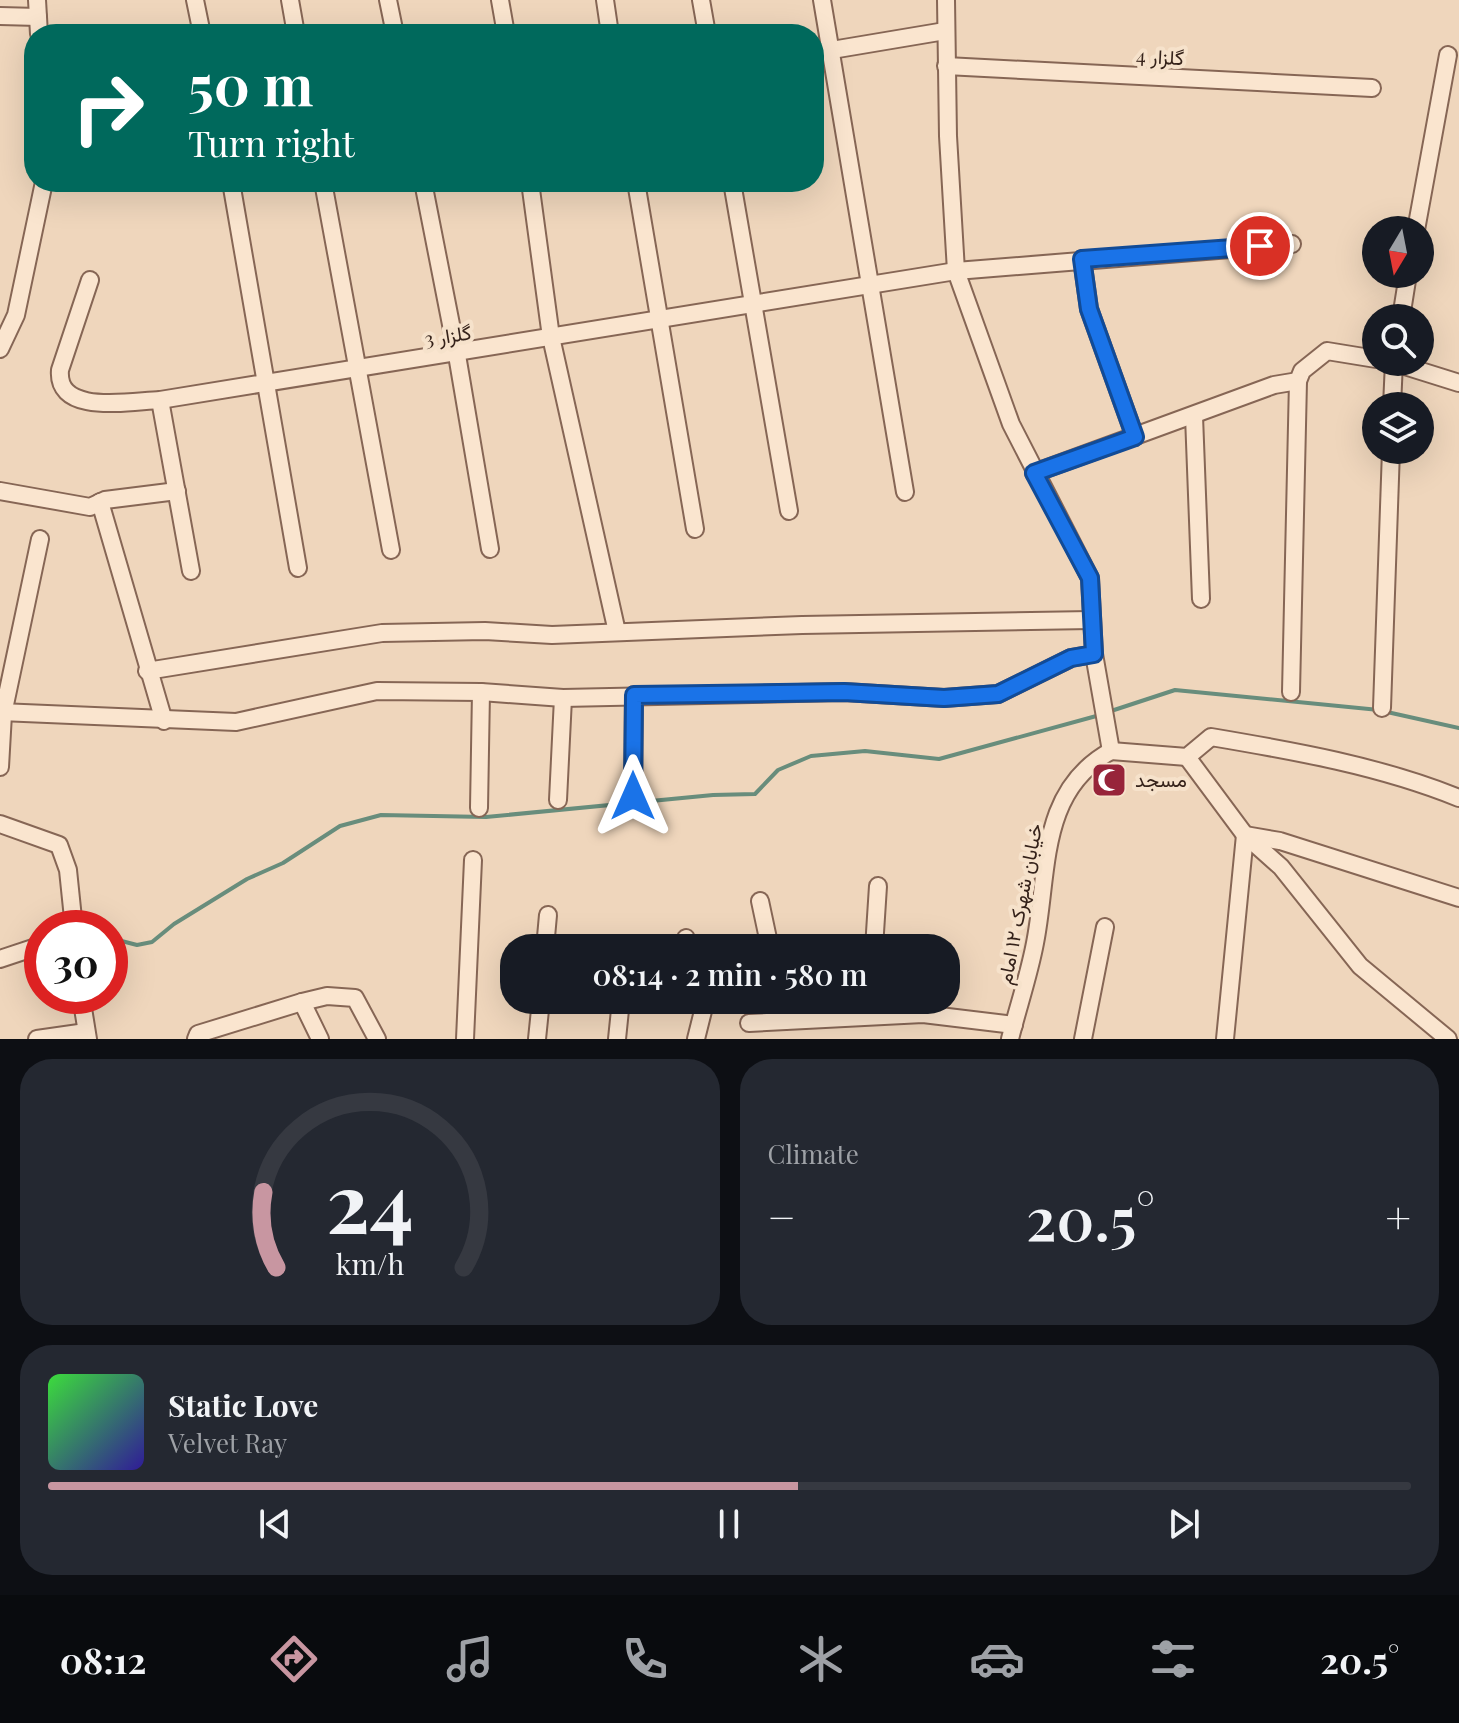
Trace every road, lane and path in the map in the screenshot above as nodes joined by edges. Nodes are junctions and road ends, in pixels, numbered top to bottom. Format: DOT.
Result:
graph roads {
  1 [pos="195,0"];
  2 [pos="290,0"];
  3 [pos="388,0"];
  4 [pos="500,0"];
  5 [pos="605,0"];
  6 [pos="701,0"];
  7 [pos="822,0"];
  8 [pos="946,0"];
  9 [pos="0,16"];
  10 [pos="38,17"];
  11 [pos="200,24"];
  12 [pos="294,24"];
  13 [pos="393,24"];
  14 [pos="504,24"];
  15 [pos="609,24"];
  16 [pos="705,24"];
  17 [pos="822,24"];
  18 [pos="945,31"];
  19 [pos="824,51"];
  20 [pos="1448,55"];
  21 [pos="824,61"];
  22 [pos="946,66"];
  23 [pos="1372,88"];
  24 [pos="42,192"];
  25 [pos="233,192"];
  26 [pos="325,192"];
  27 [pos="425,192"];
  28 [pos="531,192"];
  29 [pos="638,192"];
  30 [pos="734,192"];
  31 [pos="1419,216"];
  32 [pos="1292,244"];
  33 [pos="1082,259"];
  34 [pos="956,271"];
  35 [pos="90,280"];
  36 [pos="870,284"];
  37 [pos="752,303"];
  38 [pos="659,319"];
  39 [pos="551,337"];
  40 [pos="0,349"];
  41 [pos="457,355"];
  42 [pos="1362,357"];
  43 [pos="357,370"];
  44 [pos="1434,375"];
  45 [pos="1298,381"];
  46 [pos="265,383"];
  47 [pos="1459,383"];
  48 [pos="160,400"];
  49 [pos="1194,416"];
  50 [pos="1135,437"];
  51 [pos="1391,464"];
  52 [pos="1034,473"];
  53 [pos="0,491"];
  54 [pos="177,491"];
  55 [pos="905,492"];
  56 [pos="100,502"];
  57 [pos="789,511"];
  58 [pos="695,529"];
  59 [pos="40,539"];
  60 [pos="490,549"];
  61 [pos="391,550"];
  62 [pos="298,568"];
  63 [pos="191,571"];
  64 [pos="1201,599"];
  65 [pos="1091,620"];
  66 [pos="617,632"];
  67 [pos="1094,654"];
  68 [pos="147,671"];
  69 [pos="481,692"];
  70 [pos="1291,692"];
  71 [pos="634,695"];
  72 [pos="563,698"];
  73 [pos="1382,708"];
  74 [pos="1,713"];
  75 [pos="164,721"];
  76 [pos="1111,751"];
  77 [pos="1187,757"];
  78 [pos="0,767"];
  79 [pos="633,796"];
  80 [pos="1459,798"];
  81 [pos="558,800"];
  82 [pos="479,808"];
  83 [pos="0,824"];
  84 [pos="1245,835"];
  85 [pos="473,860"];
  86 [pos="878,886"];
  87 [pos="1459,898"];
  88 [pos="760,901"];
  89 [pos="72,910"];
  90 [pos="548,915"];
  91 [pos="1105,927"];
  92 [pos="546,934"];
  93 [pos="767,934"];
  94 [pos="875,934"];
  95 [pos="24,951"];
  96 [pos="0,959"];
  97 [pos="302,1002"];
  98 [pos="84,1014"];
  99 [pos="540,1014"];
  100 [pos="620,1014"];
  101 [pos="702,1014"];
  102 [pos="784,1014"];
  103 [pos="830,1014"];
  104 [pos="923,1014"];
  105 [pos="785,1021"];
  106 [pos="749,1023"];
  107 [pos="1014,1035"];
  108 [pos="87,1036"];
  109 [pos="37,1039"];
  110 [pos="196,1039"];
  111 [pos="320,1039"];
  112 [pos="377,1039"];
  113 [pos="465,1039"];
  114 [pos="537,1039"];
  115 [pos="617,1039"];
  116 [pos="696,1039"];
  117 [pos="1083,1039"];
  118 [pos="1225,1039"];
  119 [pos="1448,1039"];
  1 -- 11 [label="street"];
  2 -- 12 [label="street"];
  3 -- 13 [label="street"];
  4 -- 14 [label="street"];
  5 -- 15 [label="street"];
  6 -- 16 [label="street"];
  7 -- 17 [label="street"];
  8 -- 18 [label="street"];
  9 -- 10 [label="street"];
  18 -- 19 [label="street"];
  18 -- 22 [label="street"];
  20 -- 31 [label="street"];
  21 -- 36 [label="street"];
  22 -- 23 [label="street, گلزار 4"];
  22 -- 34 [label="street"];
  24 -- 40 [label="street"];
  25 -- 46 [label="street"];
  26 -- 43 [label="street"];
  27 -- 41 [label="street"];
  28 -- 39 [label="street"];
  29 -- 38 [label="street"];
  30 -- 37 [label="street"];
  32 -- 33 [label="street, گلزار 3"];
  33 -- 34 [label="street, گلزار 3"];
  33 -- 50 [label="street"];
  34 -- 36 [label="street, گلزار 3"];
  34 -- 52 [label="street"];
  35 -- 48 [label="street, گلزار 3"];
  36 -- 37 [label="street, گلزار 3"];
  36 -- 55 [label="street"];
  37 -- 38 [label="street, گلزار 3"];
  37 -- 57 [label="street"];
  38 -- 39 [label="street, گلزار 3"];
  38 -- 58 [label="street"];
  39 -- 41 [label="street, گلزار 3"];
  39 -- 66 [label="street"];
  41 -- 43 [label="street, گلزار 3"];
  41 -- 60 [label="street"];
  42 -- 45 [label="street"];
  43 -- 46 [label="street, گلزار 3"];
  43 -- 61 [label="street"];
  44 -- 47 [label="street"];
  45 -- 49 [label="street"];
  45 -- 70 [label="street"];
  46 -- 48 [label="street, گلزار 3"];
  46 -- 62 [label="street"];
  48 -- 54 [label="street"];
  49 -- 50 [label="street"];
  49 -- 64 [label="street"];
  50 -- 52 [label="street"];
  51 -- 73 [label="street"];
  52 -- 65 [label="street"];
  53 -- 56 [label="street"];
  54 -- 56 [label="street"];
  54 -- 63 [label="street"];
  56 -- 68 [label="street"];
  59 -- 74 [label="street"];
  65 -- 66 [label="street"];
  65 -- 67 [label="street"];
  66 -- 68 [label="street"];
  67 -- 71 [label="street"];
  67 -- 76 [label="street"];
  68 -- 75 [label="street"];
  69 -- 72 [label="street"];
  69 -- 75 [label="street"];
  69 -- 82 [label="street"];
  71 -- 72 [label="street"];
  71 -- 79 [label="street"];
  72 -- 81 [label="street"];
  74 -- 75 [label="street"];
  74 -- 78 [label="street"];
  76 -- 77 [label="street"];
  76 -- 107 [label="street, خیابان شهرک ۱۲ امام"];
  77 -- 80 [label="street"];
  77 -- 84 [label="street"];
  83 -- 89 [label="street"];
  84 -- 87 [label="street"];
  84 -- 118 [label="street"];
  84 -- 119 [label="street"];
  85 -- 113 [label="street"];
  86 -- 94 [label="street"];
  88 -- 93 [label="street"];
  90 -- 92 [label="street"];
  91 -- 117 [label="street"];
  95 -- 96 [label="street"];
  97 -- 110 [label="street"];
  97 -- 111 [label="street"];
  97 -- 112 [label="street"];
  98 -- 108 [label="street"];
  99 -- 114 [label="street"];
  100 -- 115 [label="street"];
  101 -- 116 [label="street"];
  102 -- 105 [label="street"];
  103 -- 105 [label="street"];
  104 -- 107 [label="street"];
  105 -- 106 [label="street"];
  108 -- 109 [label="street"];
}
